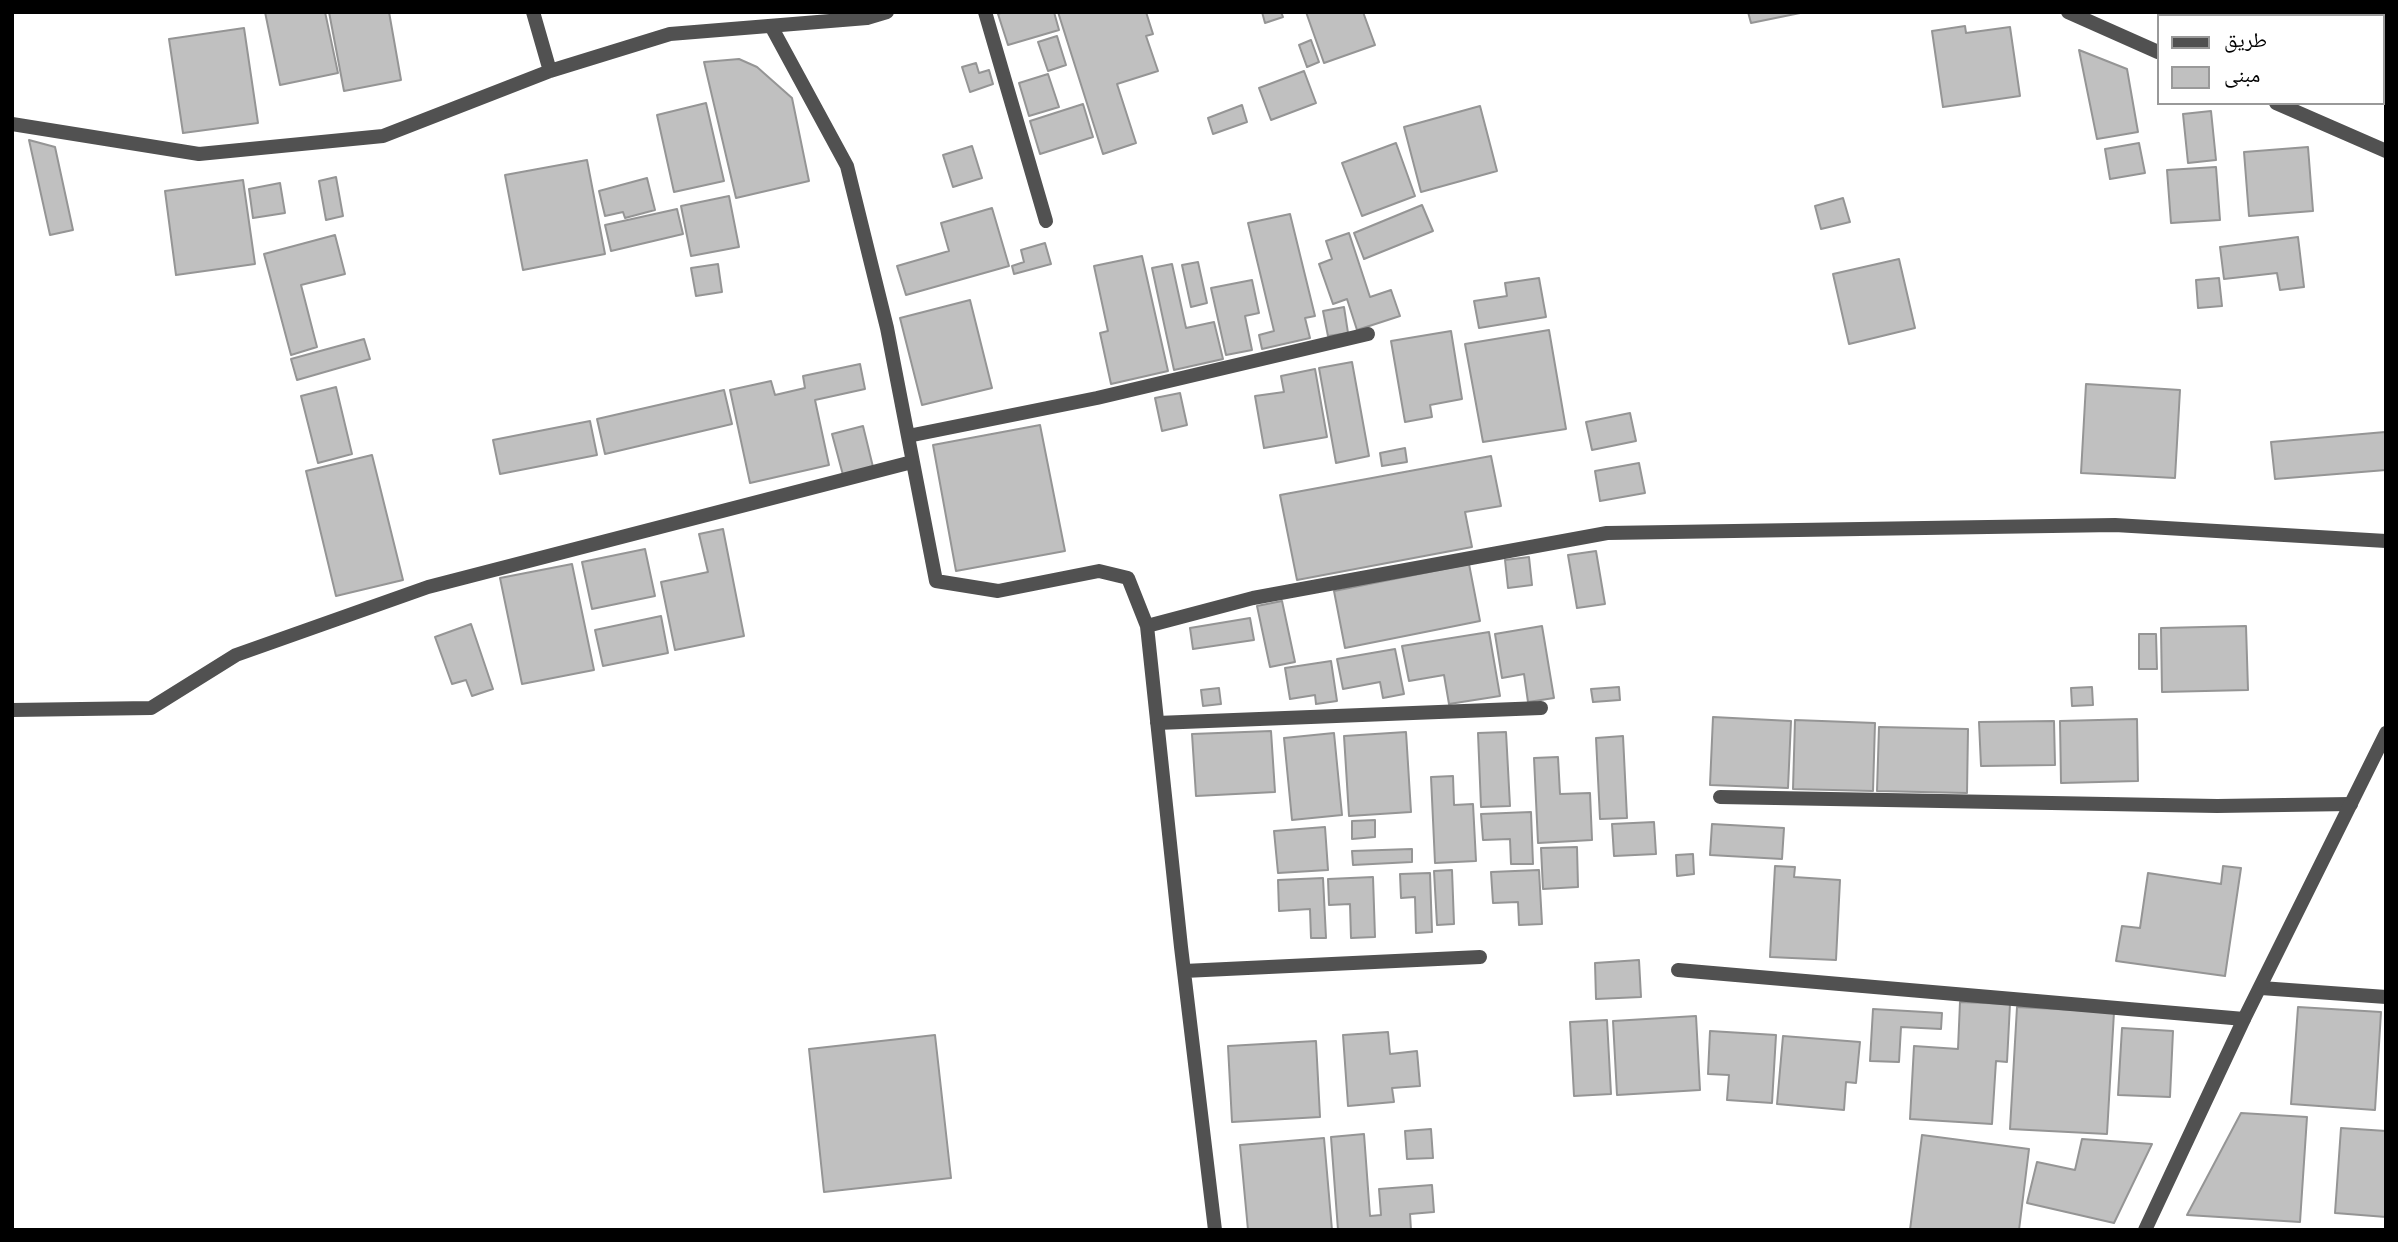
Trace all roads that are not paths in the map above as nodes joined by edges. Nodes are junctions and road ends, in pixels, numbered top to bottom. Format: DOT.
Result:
graph roads {
  1 [pos="533,12"];
  2 [pos="887,12"];
  3 [pos="985,12"];
  4 [pos="2068,12"];
  5 [pos="851,16"];
  6 [pos="771,26"];
  7 [pos="2156,51"];
  8 [pos="550,71"];
  9 [pos="2281,105"];
  10 [pos="12,124"];
  11 [pos="2386,151"];
  12 [pos="1046,221"];
  13 [pos="1368,334"];
  14 [pos="908,436"];
  15 [pos="912,461"];
  16 [pos="2386,541"];
  17 [pos="1146,626"];
  18 [pos="1541,708"];
  19 [pos="12,710"];
  20 [pos="1157,723"];
  21 [pos="2386,733"];
  22 [pos="1720,797"];
  23 [pos="2351,804"];
  24 [pos="1480,957"];
  25 [pos="1678,970"];
  26 [pos="1184,971"];
  27 [pos="2261,988"];
  28 [pos="2386,997"];
  29 [pos="2244,1019"];
  30 [pos="2146,1229"];
  31 [pos="1215,1230"];
  32 [pos="2154,1230"];
  1 -- 8 [label="street"];
  2 -- 5 [label="street"];
  3 -- 12 [label="street"];
  4 -- 7 [label="street"];
  5 -- 6 [label="street"];
  6 -- 8 [label="street"];
  6 -- 14 [label="street"];
  8 -- 10 [label="street"];
  9 -- 11 [label="street"];
  13 -- 14 [label="street"];
  14 -- 15 [label="street"];
  15 -- 17 [label="street"];
  15 -- 19 [label="street"];
  16 -- 17 [label="street"];
  17 -- 20 [label="street"];
  18 -- 20 [label="street"];
  20 -- 26 [label="street"];
  21 -- 23 [label="street"];
  22 -- 23 [label="street"];
  23 -- 27 [label="street"];
  24 -- 26 [label="street"];
  25 -- 29 [label="street"];
  26 -- 31 [label="street"];
  27 -- 28 [label="street"];
  27 -- 29 [label="street"];
  29 -- 30 [label="street"];
  30 -- 32 [label="street"];
}
